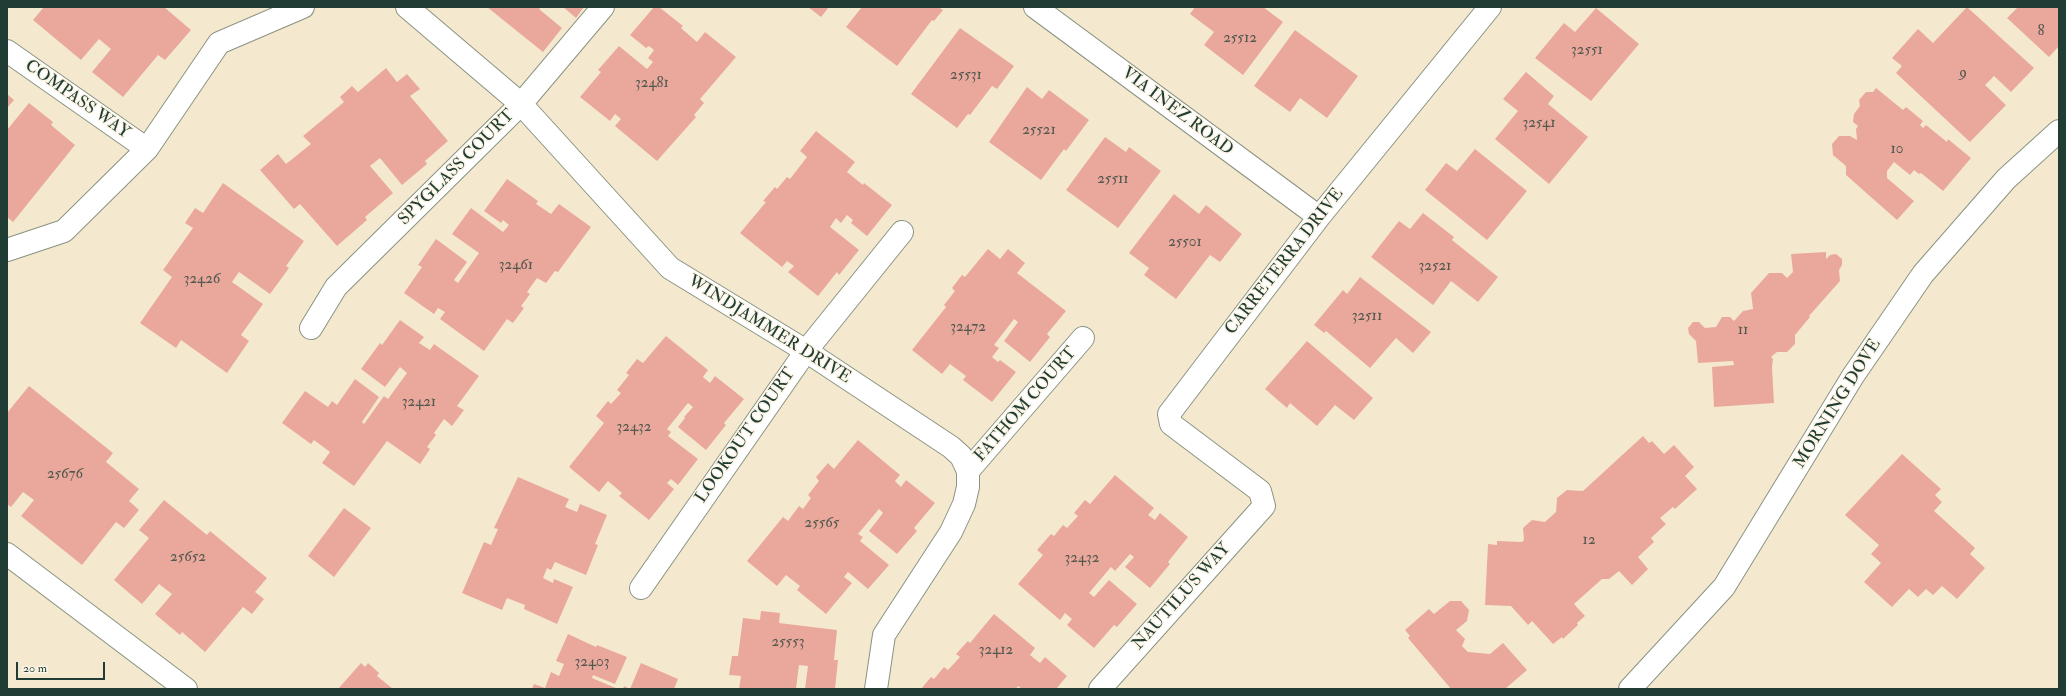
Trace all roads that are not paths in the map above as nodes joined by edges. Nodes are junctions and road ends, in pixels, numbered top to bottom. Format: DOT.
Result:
graph roads {
  1 [pos="303,7"];
  2 [pos="407,7"];
  3 [pos="603,7"];
  4 [pos="1035,7"];
  5 [pos="1490,7"];
  6 [pos="7,51"];
  7 [pos="521,104"];
  8 [pos="2059,131"];
  9 [pos="147,149"];
  10 [pos="1319,217"];
  11 [pos="902,232"];
  12 [pos="7,250"];
  13 [pos="311,328"];
  14 [pos="1083,338"];
  15 [pos="806,351"];
  16 [pos="968,471"];
  17 [pos="1264,506"];
  18 [pos="7,554"];
  19 [pos="641,588"];
  20 [pos="186,689"];
  21 [pos="876,689"];
  22 [pos="1100,689"];
  23 [pos="1630,689"];
  1 -- 9 [label="street"];
  2 -- 7 [label="street, WINDJAMMER DRIVE"];
  3 -- 7 [label="street, SPYGLASS COURT"];
  4 -- 10 [label="street, VIA INEZ ROAD"];
  5 -- 10 [label="street, CARRETERRA DRIVE"];
  6 -- 9 [label="street, COMPASS WAY"];
  7 -- 13 [label="street, SPYGLASS COURT"];
  7 -- 15 [label="street, WINDJAMMER DRIVE"];
  8 -- 23 [label="street, MORNING DOVE"];
  9 -- 12 [label="street"];
  10 -- 17 [label="street, CARRETERRA DRIVE"];
  11 -- 15 [label="street, LOOKOUT COURT"];
  14 -- 16 [label="street, FATHOM COURT"];
  15 -- 16 [label="street, WINDJAMMER DRIVE"];
  15 -- 19 [label="street, LOOKOUT COURT"];
  16 -- 21 [label="street"];
  17 -- 22 [label="street, NAUTILUS WAY"];
  18 -- 20 [label="street"];
}
